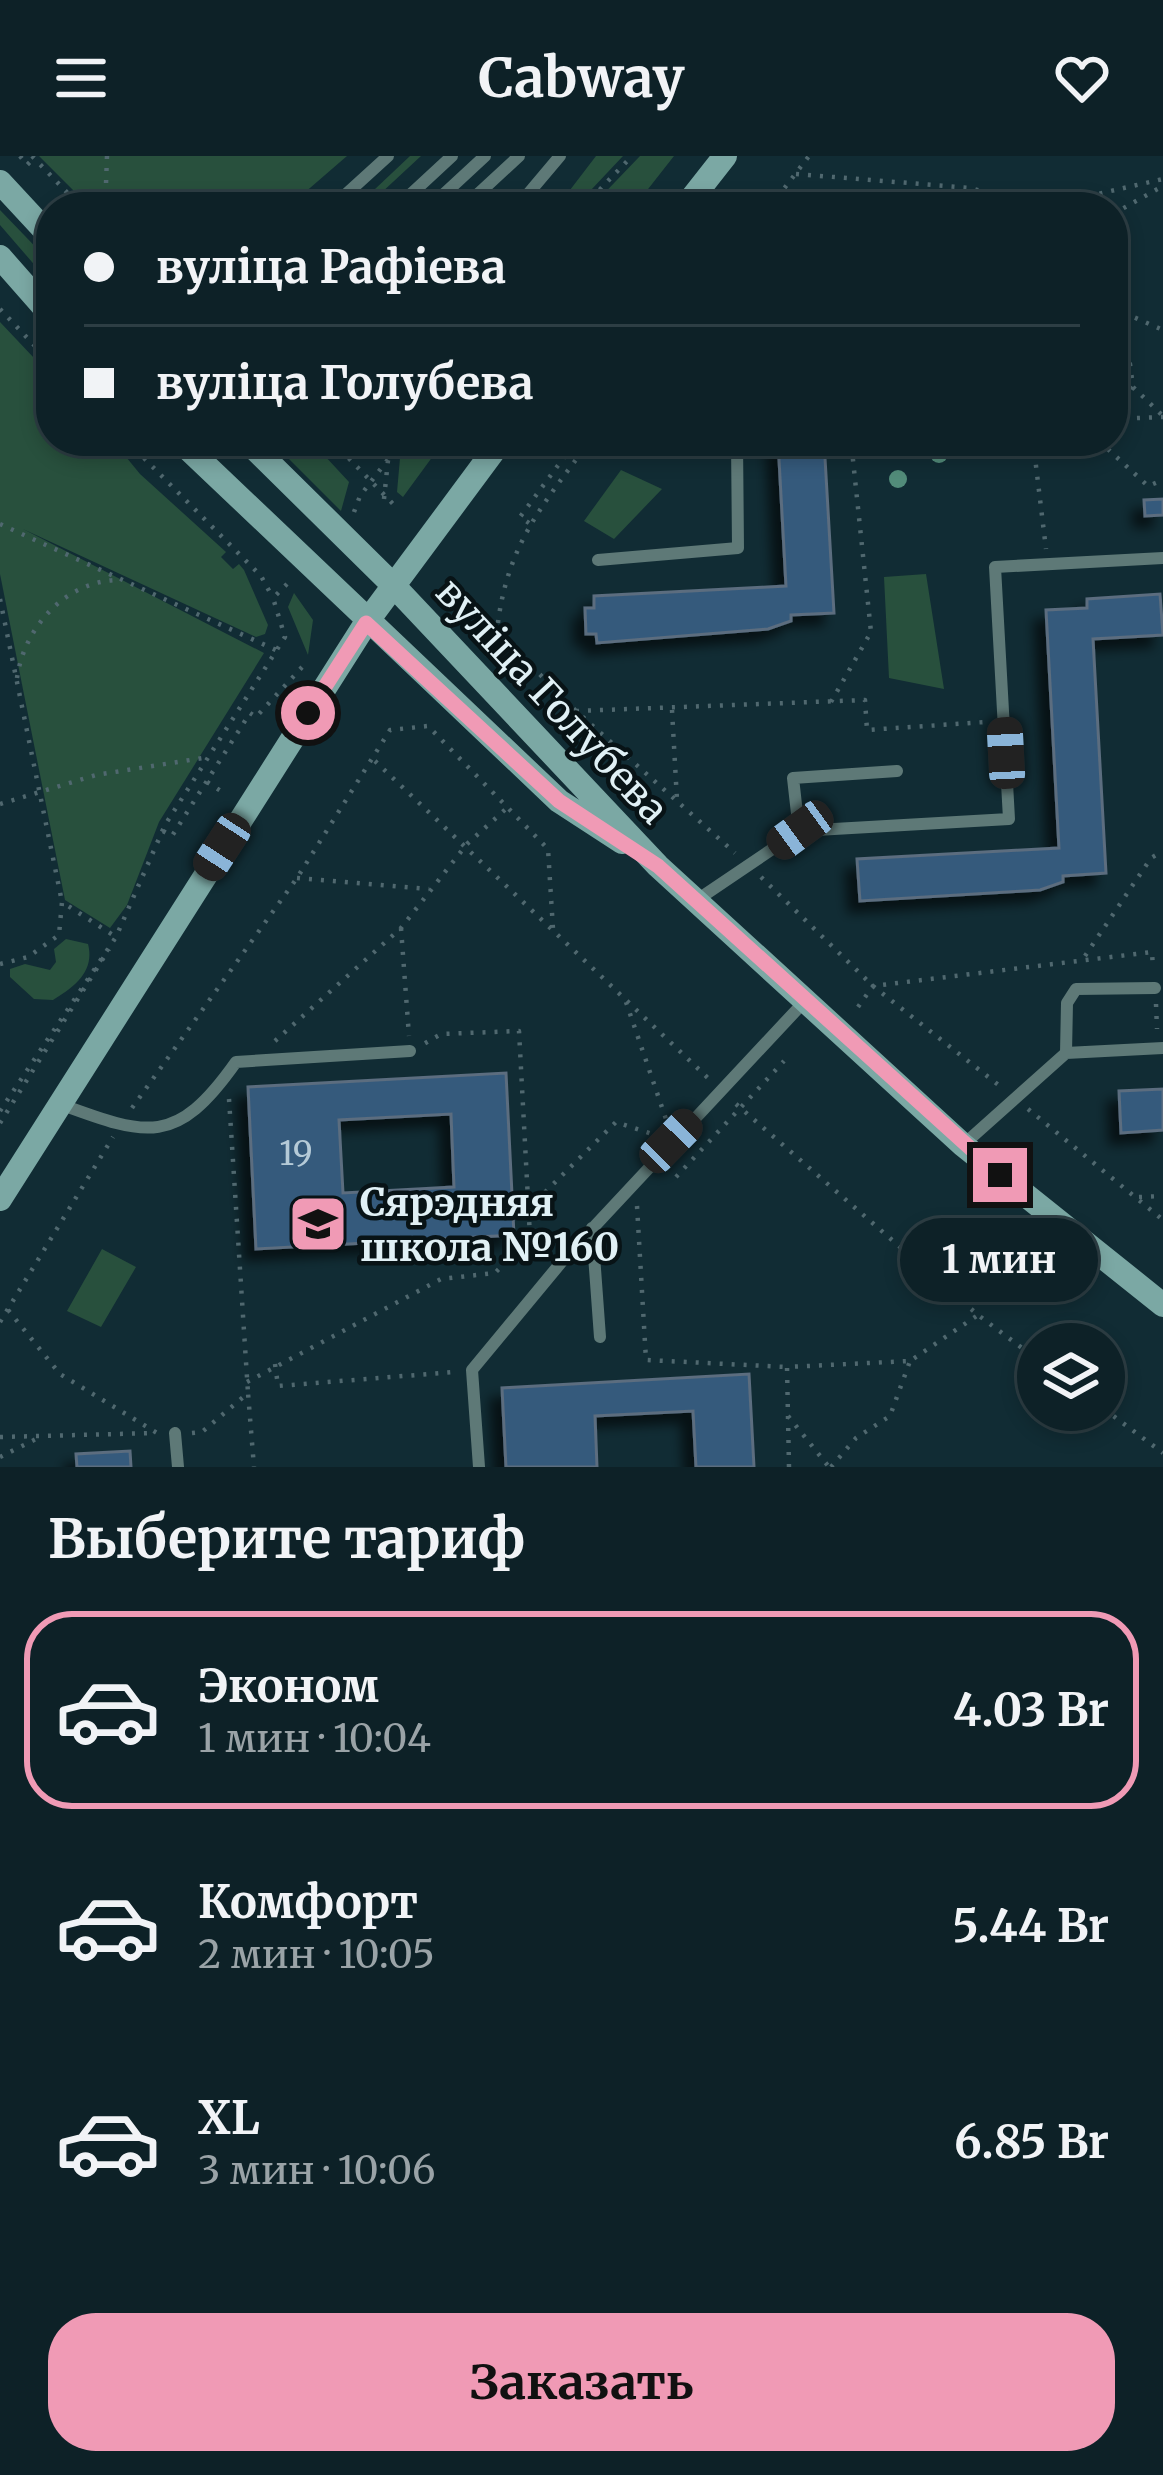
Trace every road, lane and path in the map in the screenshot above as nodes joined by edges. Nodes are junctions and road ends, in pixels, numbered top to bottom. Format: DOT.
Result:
graph roads {
  1 [pos="20,156"];
  2 [pos="107,156"];
  3 [pos="388,156"];
  4 [pos="452,156"];
  5 [pos="485,156"];
  6 [pos="519,156"];
  7 [pos="560,156"];
  8 [pos="632,156"];
  9 [pos="725,156"];
  10 [pos="809,156"];
  11 [pos="33,157"];
  12 [pos="796,174"];
  13 [pos="0,182"];
  14 [pos="1163,183"];
  15 [pos="67,192"];
  16 [pos="110,192"];
  17 [pos="348,192"];
  18 [pos="414,192"];
  19 [pos="446,192"];
  20 [pos="480,192"];
  21 [pos="530,192"];
  22 [pos="597,192"];
  23 [pos="697,192"];
  24 [pos="782,192"];
  25 [pos="984,192"];
  26 [pos="1112,192"];
  27 [pos="1128,205"];
  28 [pos="36,221"];
  29 [pos="0,257"];
  30 [pos="36,298"];
  31 [pos="0,309"];
  32 [pos="1128,315"];
  33 [pos="1163,330"];
  34 [pos="36,347"];
  35 [pos="1128,362"];
  36 [pos="1133,387"];
  37 [pos="1128,395"];
  38 [pos="1163,416"];
  39 [pos="1128,417"];
  40 [pos="142,456"];
  41 [pos="195,456"];
  42 [pos="262,456"];
  43 [pos="346,456"];
  44 [pos="388,456"];
  45 [pos="391,456"];
  46 [pos="490,456"];
  47 [pos="566,456"];
  48 [pos="579,456"];
  49 [pos="737,456"];
  50 [pos="853,456"];
  51 [pos="1036,456"];
  52 [pos="1115,456"];
  53 [pos="388,460"];
  54 [pos="1163,480"];
  55 [pos="370,483"];
  56 [pos="384,499"];
  57 [pos="396,507"];
  58 [pos="350,516"];
  59 [pos="529,523"];
  60 [pos="0,524"];
  61 [pos="1163,558"];
  62 [pos="598,560"];
  63 [pos="1048,564"];
  64 [pos="126,580"];
  65 [pos="286,584"];
  66 [pos="393,585"];
  67 [pos="273,598"];
  68 [pos="0,599"];
  69 [pos="366,623"];
  70 [pos="276,650"];
  71 [pos="304,665"];
  72 [pos="17,681"];
  73 [pos="831,702"];
  74 [pos="672,710"];
  75 [pos="576,711"];
  76 [pos="1004,721"];
  77 [pos="209,757"];
  78 [pos="373,759"];
  79 [pos="897,771"];
  80 [pos="39,794"];
  81 [pos="677,800"];
  82 [pos="0,804"];
  83 [pos="507,808"];
  84 [pos="800,830"];
  85 [pos="163,831"];
  86 [pos="466,844"];
  87 [pos="1163,851"];
  88 [pos="658,866"];
  89 [pos="750,866"];
  90 [pos="297,878"];
  91 [pos="429,890"];
  92 [pos="695,901"];
  93 [pos="62,902"];
  94 [pos="401,928"];
  95 [pos="554,929"];
  96 [pos="116,937"];
  97 [pos="109,949"];
  98 [pos="1084,956"];
  99 [pos="0,964"];
  100 [pos="873,986"];
  101 [pos="1155,988"];
  102 [pos="624,996"];
  103 [pos="805,1003"];
  104 [pos="858,1007"];
  105 [pos="1161,1048"];
  106 [pos="410,1051"];
  107 [pos="1066,1053"];
  108 [pos="254,1061"];
  109 [pos="784,1061"];
  110 [pos="227,1074"];
  111 [pos="720,1089"];
  112 [pos="1017,1100"];
  113 [pos="60,1104"];
  114 [pos="740,1108"];
  115 [pos="0,1111"];
  116 [pos="0,1124"];
  117 [pos="120,1126"];
  118 [pos="671,1141"];
  119 [pos="963,1145"];
  120 [pos="636,1182"];
  121 [pos="1163,1196"];
  122 [pos="1136,1197"];
  123 [pos="0,1199"];
  124 [pos="528,1209"];
  125 [pos="1163,1220"];
  126 [pos="592,1228"];
  127 [pos="1163,1305"];
  128 [pos="8,1310"];
  129 [pos="977,1315"];
  130 [pos="0,1322"];
  131 [pos="600,1337"];
  132 [pos="1017,1345"];
  133 [pos="910,1361"];
  134 [pos="275,1364"];
  135 [pos="787,1367"];
  136 [pos="472,1370"];
  137 [pos="248,1382"];
  138 [pos="248,1393"];
  139 [pos="788,1415"];
  140 [pos="1125,1425"];
  141 [pos="158,1433"];
  142 [pos="176,1433"];
  143 [pos="41,1436"];
  144 [pos="1163,1453"];
  145 [pos="0,1457"];
  146 [pos="178,1467"];
  147 [pos="478,1467"];
  148 [pos="789,1467"];
  149 [pos="830,1467"];
  1 -- 11 [label="path"];
  2 -- 16 [label="path"];
  3 -- 17 [label="lane"];
  4 -- 18 [label="lane"];
  5 -- 19 [label="lane"];
  6 -- 20 [label="lane"];
  7 -- 21 [label="lane"];
  8 -- 22 [label="path"];
  9 -- 23 [label="main road"];
  10 -- 12 [label="path"];
  11 -- 15 [label="path"];
  12 -- 24 [label="path"];
  12 -- 25 [label="path"];
  13 -- 28 [label="main road"];
  14 -- 26 [label="path"];
  14 -- 27 [label="path"];
  29 -- 30 [label="main road"];
  31 -- 34 [label="path"];
  32 -- 33 [label="path"];
  35 -- 36 [label="path"];
  36 -- 37 [label="path"];
  36 -- 38 [label="path"];
  38 -- 39 [label="path"];
  40 -- 67 [label="path"];
  41 -- 69 [label="main road, вуліца Голубева"];
  42 -- 66 [label="main road, вуліца Голубева"];
  43 -- 55 [label="path"];
  44 -- 53 [label="path"];
  45 -- 53 [label="path"];
  46 -- 66 [label="main road"];
  47 -- 59 [label="path"];
  48 -- 59 [label="path"];
  49 -- 62 [label="lane"];
  50 -- 73 [label="path"];
  51 -- 63 [label="path"];
  52 -- 54 [label="path"];
  53 -- 55 [label="path"];
  53 -- 56 [label="path"];
  55 -- 56 [label="path"];
  55 -- 58 [label="path"];
  56 -- 57 [label="path"];
  59 -- 75 [label="path"];
  60 -- 64 [label="path"];
  61 -- 63 [label="lane"];
  63 -- 76 [label="lane"];
  64 -- 70 [label="path"];
  64 -- 72 [label="path"];
  65 -- 67 [label="path"];
  66 -- 69 [label="main road"];
  66 -- 88 [label="main road, вуліца Голубева"];
  67 -- 70 [label="path"];
  68 -- 72 [label="path"];
  69 -- 88 [label="main road, вуліца Голубева"];
  69 -- 113 [label="main road"];
  70 -- 77 [label="path"];
  71 -- 85 [label="path"];
  72 -- 80 [label="path"];
  73 -- 74 [label="path"];
  73 -- 76 [label="path"];
  74 -- 75 [label="path"];
  74 -- 81 [label="path"];
  75 -- 81 [label="path"];
  76 -- 84 [label="lane"];
  77 -- 80 [label="path"];
  77 -- 85 [label="path"];
  78 -- 83 [label="path"];
  78 -- 86 [label="path"];
  78 -- 90 [label="path"];
  79 -- 84 [label="lane"];
  80 -- 82 [label="path"];
  80 -- 93 [label="path"];
  81 -- 89 [label="path"];
  83 -- 86 [label="path"];
  83 -- 95 [label="path"];
  84 -- 89 [label="lane"];
  85 -- 96 [label="path"];
  86 -- 91 [label="path"];
  86 -- 95 [label="path"];
  87 -- 98 [label="path"];
  88 -- 92 [label="main road, вуліца Голубева"];
  89 -- 92 [label="lane"];
  89 -- 100 [label="path"];
  90 -- 91 [label="path"];
  90 -- 117 [label="path"];
  91 -- 94 [label="path"];
  92 -- 103 [label="main road, вуліца Голубева"];
  93 -- 96 [label="path"];
  93 -- 99 [label="path"];
  94 -- 106 [label="path"];
  94 -- 108 [label="path"];
  95 -- 102 [label="path"];
  96 -- 97 [label="path"];
  97 -- 115 [label="path"];
  97 -- 116 [label="path"];
  98 -- 100 [label="path"];
  98 -- 101 [label="path"];
  100 -- 104 [label="path"];
  100 -- 112 [label="path"];
  101 -- 105 [label="path"];
  101 -- 107 [label="lane"];
  102 -- 111 [label="path"];
  102 -- 118 [label="path"];
  103 -- 111 [label="lane"];
  103 -- 119 [label="main road, вуліца Голубева"];
  105 -- 107 [label="lane"];
  106 -- 108 [label="lane"];
  106 -- 124 [label="path"];
  107 -- 112 [label="lane"];
  108 -- 110 [label="lane"];
  109 -- 114 [label="path"];
  110 -- 117 [label="lane"];
  110 -- 137 [label="path"];
  111 -- 114 [label="path"];
  111 -- 118 [label="lane"];
  112 -- 119 [label="lane"];
  112 -- 122 [label="path"];
  113 -- 117 [label="lane"];
  113 -- 123 [label="main road"];
  114 -- 118 [label="path"];
  114 -- 129 [label="path"];
  117 -- 128 [label="path"];
  118 -- 120 [label="lane"];
  118 -- 124 [label="path"];
  119 -- 127 [label="main road, вуліца Голубева"];
  120 -- 126 [label="lane"];
  120 -- 135 [label="path"];
  121 -- 122 [label="path"];
  122 -- 125 [label="path"];
  124 -- 134 [label="path"];
  126 -- 131 [label="lane"];
  126 -- 136 [label="lane"];
  128 -- 130 [label="path"];
  128 -- 141 [label="path"];
  129 -- 132 [label="path"];
  129 -- 133 [label="path"];
  133 -- 135 [label="path"];
  133 -- 149 [label="path"];
  134 -- 136 [label="path"];
  134 -- 137 [label="path"];
  135 -- 139 [label="path"];
  136 -- 147 [label="lane"];
  137 -- 138 [label="path"];
  139 -- 148 [label="path"];
  139 -- 149 [label="path"];
  140 -- 144 [label="path"];
  142 -- 146 [label="lane"];
  143 -- 145 [label="path"];
}
